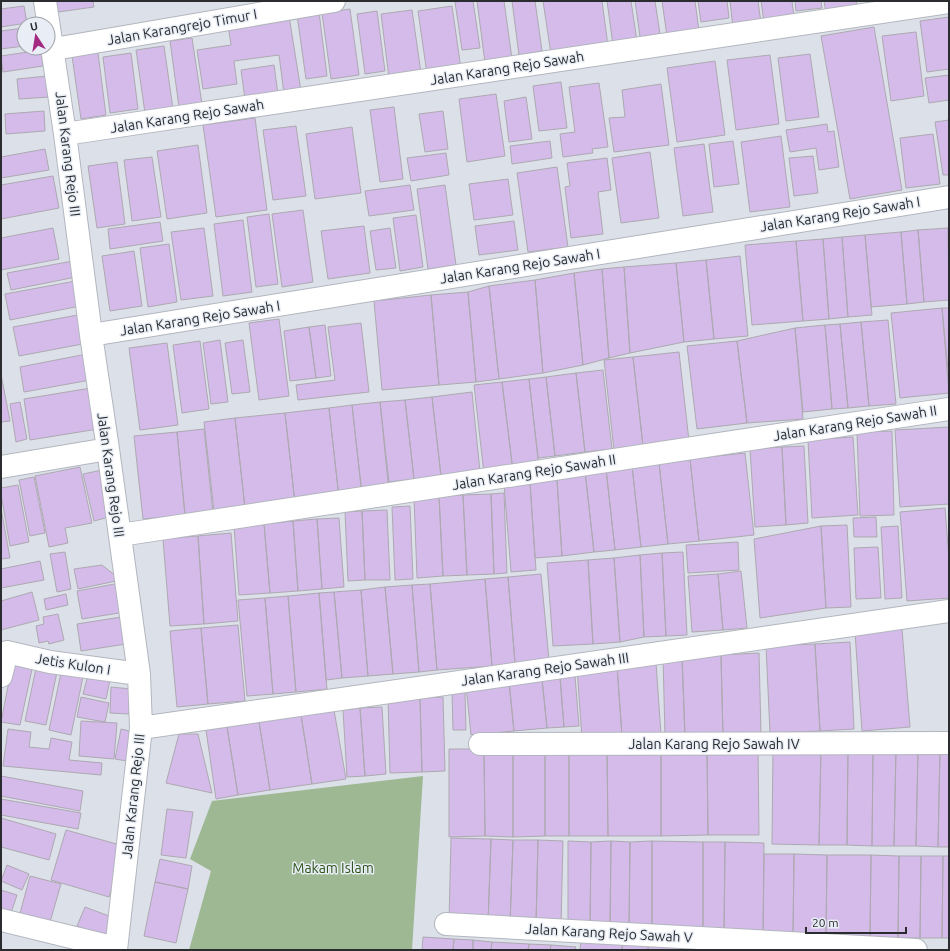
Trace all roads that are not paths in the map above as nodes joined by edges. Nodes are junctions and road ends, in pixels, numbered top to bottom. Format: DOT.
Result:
graph roads {
  1 [pos="45,1"];
  2 [pos="334,1"];
  3 [pos="949,2"];
  4 [pos="48,16"];
  5 [pos="56,49"];
  6 [pos="55,56"];
  7 [pos="65,134"];
  8 [pos="949,196"];
  9 [pos="91,335"];
  10 [pos="949,409"];
  11 [pos="108,449"];
  12 [pos="1,467"];
  13 [pos="120,535"];
  14 [pos="949,611"];
  15 [pos="4,649"];
  16 [pos="139,674"];
  17 [pos="1,676"];
  18 [pos="141,728"];
  19 [pos="949,743"];
  20 [pos="480,744"];
  21 [pos="1,920"];
  22 [pos="446,924"];
  23 [pos="116,949"];
  24 [pos="916,950"];
  1 -- 4 [label="street, Jalan Karang Rejo III"];
  2 -- 5 [label="street, Jalan Karangrejo Timur I"];
  3 -- 7 [label="street, Jalan Karang Rejo Sawah"];
  6 -- 7 [label="street, Jalan Karang Rejo III"];
  7 -- 9 [label="street, Jalan Karang Rejo III"];
  8 -- 9 [label="street, Jalan Karang Rejo Sawah I"];
  9 -- 11 [label="street, Jalan Karang Rejo III"];
  10 -- 13 [label="street, Jalan Karang Rejo Sawah II"];
  11 -- 12 [label="street"];
  11 -- 13 [label="street, Jalan Karang Rejo III"];
  13 -- 16 [label="street, Jalan Karang Rejo III"];
  14 -- 18 [label="street, Jalan Karang Rejo Sawah III"];
  15 -- 16 [label="street, Jetis Kulon I"];
  15 -- 17 [label="street"];
  16 -- 18 [label="street, Jalan Karang Rejo III"];
  18 -- 23 [label="street, Jalan Karang Rejo III"];
  19 -- 20 [label="street, Jalan Karang Rejo Sawah IV"];
  21 -- 23 [label="street"];
  22 -- 24 [label="street, Jalan Karang Rejo Sawah V"];
}
